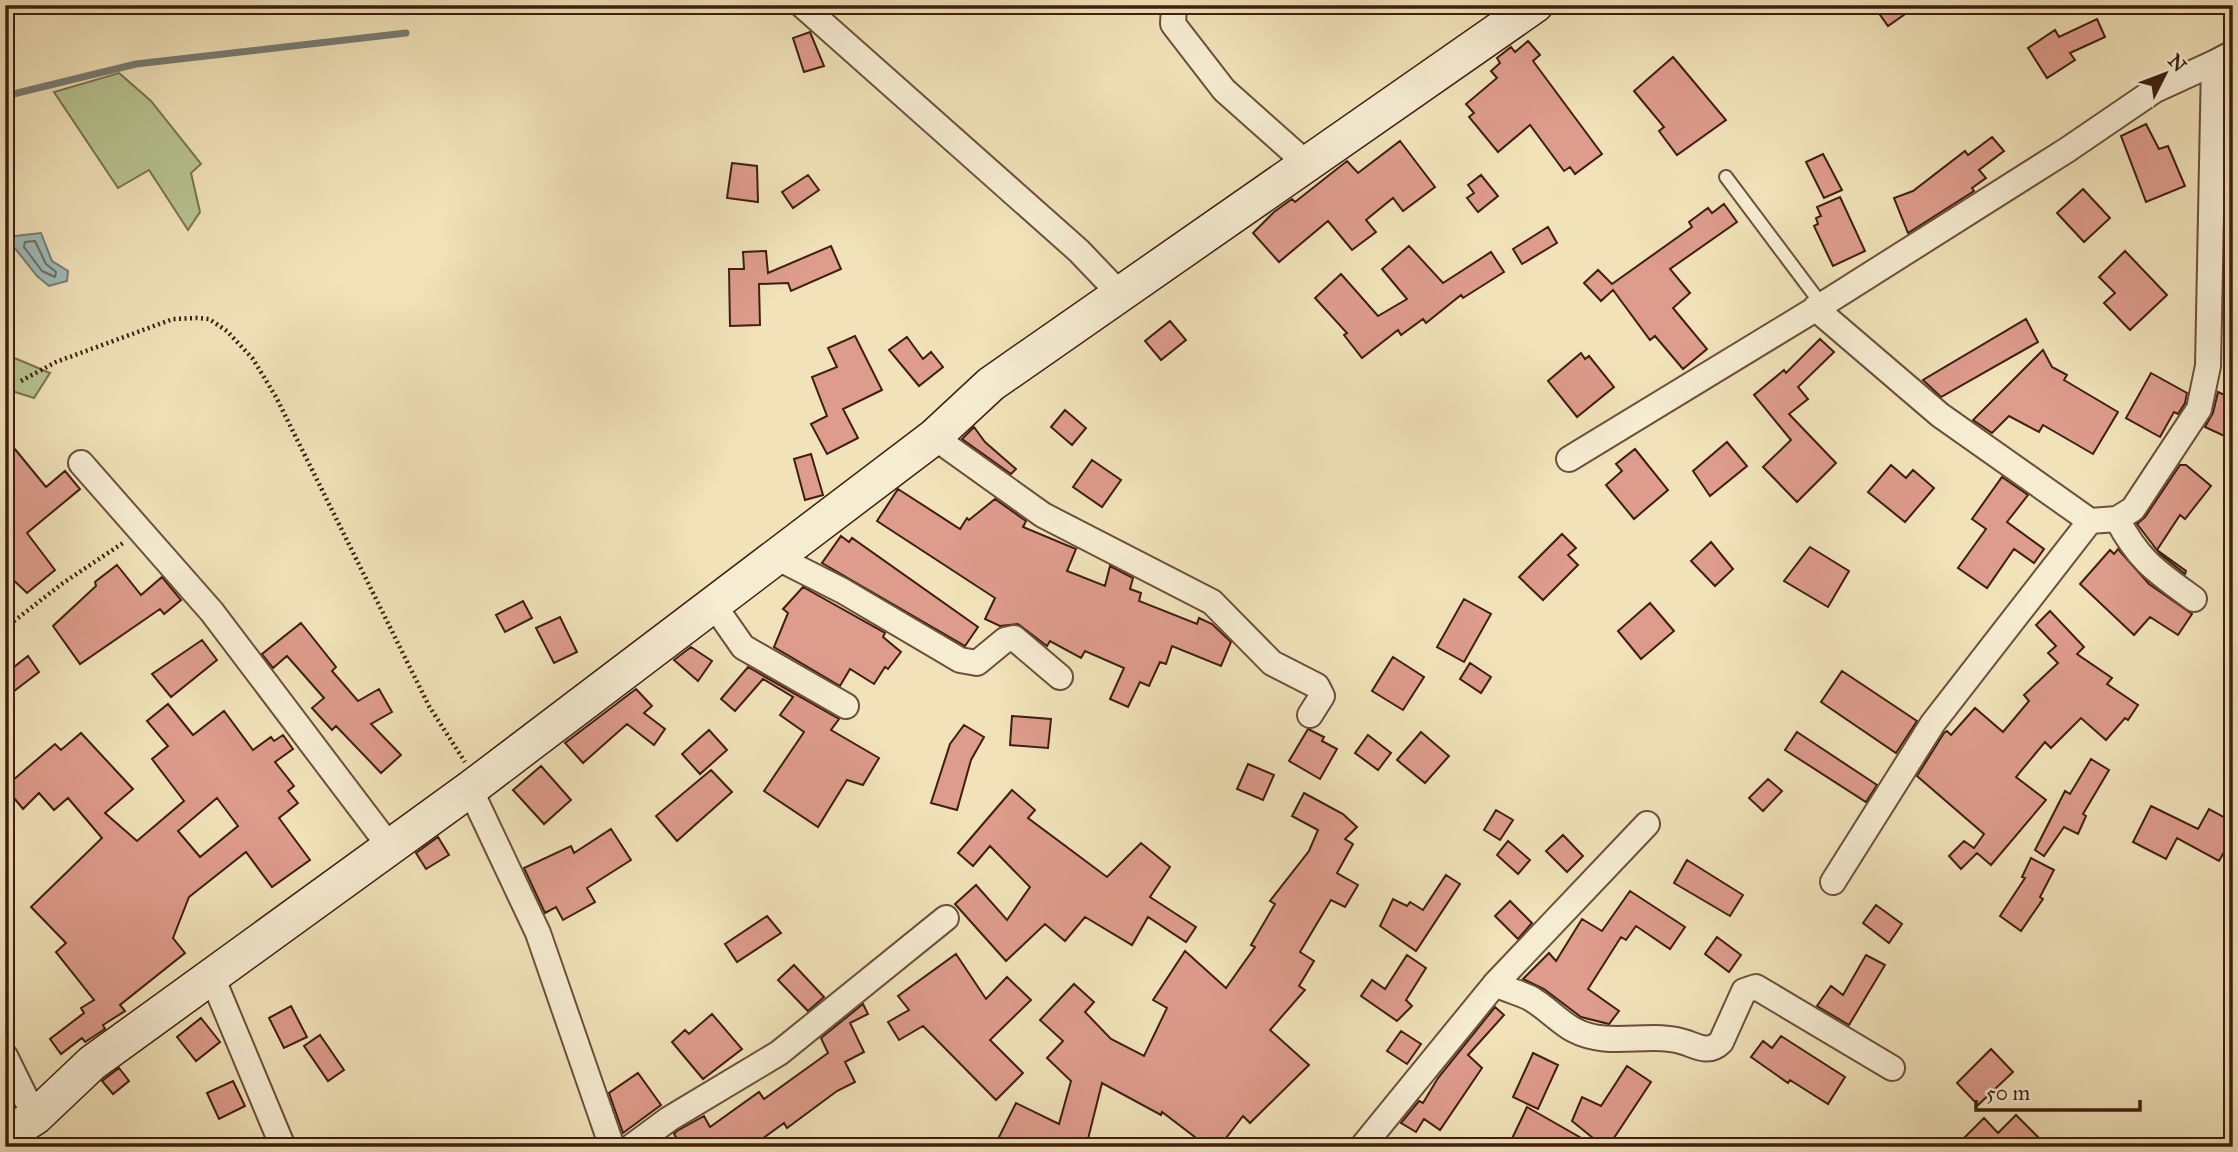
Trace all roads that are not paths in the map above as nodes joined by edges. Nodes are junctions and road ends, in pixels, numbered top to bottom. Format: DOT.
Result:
graph roads {
  1 [pos="803,5"];
  2 [pos="1174,5"];
  3 [pos="1535,5"];
  4 [pos="2223,58"];
  5 [pos="1306,163"];
  6 [pos="1726,177"];
  7 [pos="1120,294"];
  8 [pos="1818,307"];
  9 [pos="934,437"];
  10 [pos="1569,458"];
  11 [pos="81,463"];
  12 [pos="2117,519"];
  13 [pos="2090,520"];
  14 [pos="776,557"];
  15 [pos="2194,599"];
  16 [pos="713,604"];
  17 [pos="1060,677"];
  18 [pos="846,706"];
  19 [pos="1310,715"];
  20 [pos="474,786"];
  21 [pos="1647,824"];
  22 [pos="390,847"];
  23 [pos="1833,882"];
  24 [pos="946,918"];
  25 [pos="212,976"];
  26 [pos="1495,984"];
  27 [pos="5,1056"];
  28 [pos="1892,1068"];
  29 [pos="35,1117"];
  30 [pos="5,1136"];
  31 [pos="283,1147"];
  32 [pos="612,1147"];
  33 [pos="631,1147"];
  34 [pos="1362,1147"];
  1 -- 7 [label="street"];
  2 -- 5 [label="street"];
  3 -- 5 [label="street"];
  4 -- 8 [label="street"];
  4 -- 12 [label="street"];
  5 -- 7 [label="street"];
  6 -- 8 [label="lane"];
  7 -- 9 [label="street"];
  8 -- 10 [label="street"];
  8 -- 13 [label="street"];
  9 -- 14 [label="street"];
  9 -- 19 [label="street"];
  11 -- 22 [label="street"];
  12 -- 13 [label="street"];
  12 -- 15 [label="street"];
  13 -- 23 [label="street"];
  14 -- 16 [label="street"];
  14 -- 17 [label="street"];
  16 -- 18 [label="street"];
  16 -- 20 [label="street"];
  20 -- 22 [label="street"];
  20 -- 32 [label="street"];
  21 -- 26 [label="street"];
  22 -- 25 [label="street"];
  24 -- 33 [label="street"];
  25 -- 29 [label="street"];
  25 -- 31 [label="street"];
  26 -- 28 [label="street"];
  26 -- 34 [label="street"];
  27 -- 29 [label="street"];
  29 -- 30 [label="street"];
}
